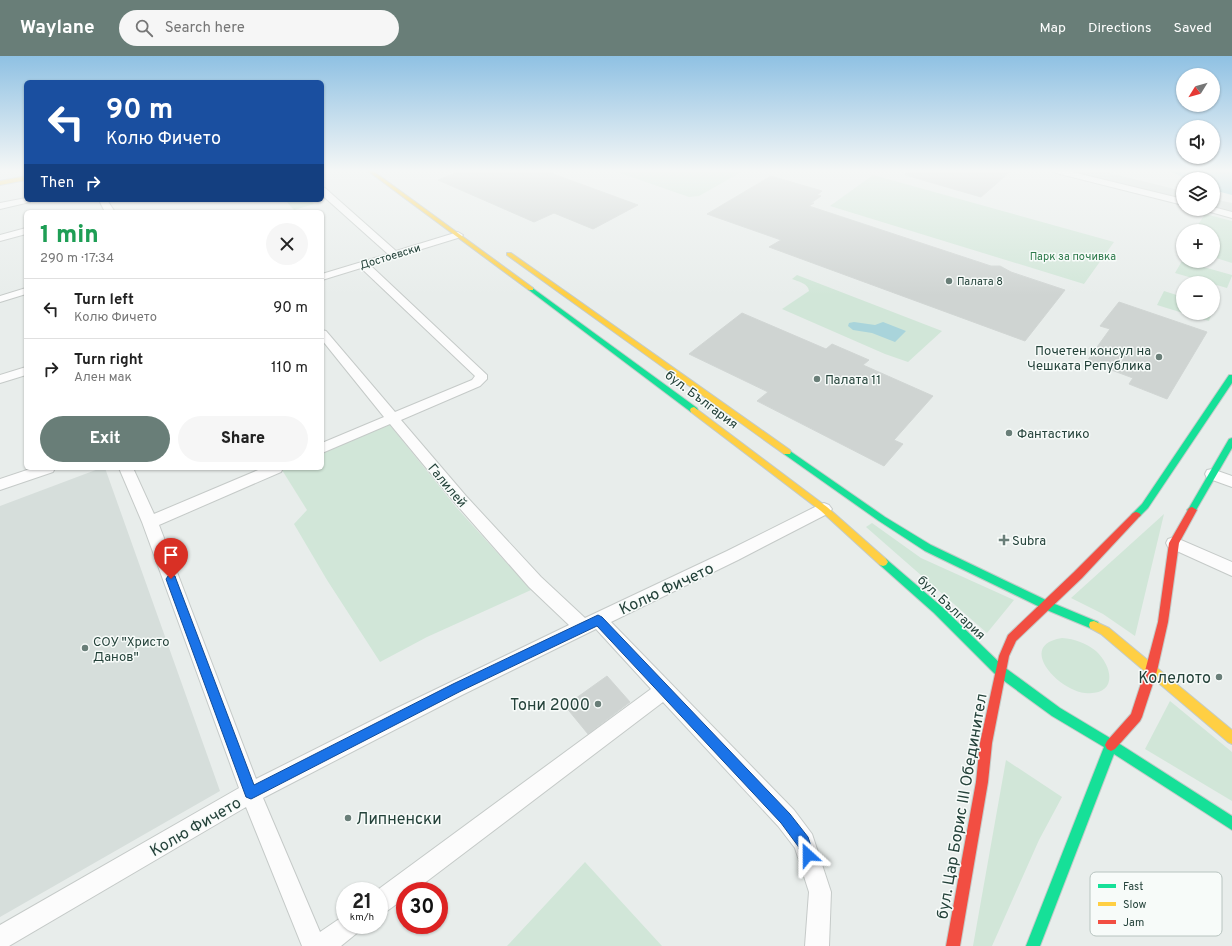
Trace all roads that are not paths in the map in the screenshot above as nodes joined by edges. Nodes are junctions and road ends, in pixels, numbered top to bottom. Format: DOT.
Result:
graph roads {
  1 [pos="347,213"];
  2 [pos="427,213"];
  3 [pos="24,232"];
  4 [pos="458,235"];
  5 [pos="0,238"];
  6 [pos="504,250"];
  7 [pos="394,254"];
  8 [pos="363,264"];
  9 [pos="324,276"];
  10 [pos="24,292"];
  11 [pos="0,299"];
  12 [pos="324,335"];
  13 [pos="24,372"];
  14 [pos="1232,377"];
  15 [pos="0,379"];
  16 [pos="392,418"];
  17 [pos="1232,441"];
  18 [pos="324,447"];
  19 [pos="43,470"];
  20 [pos="127,470"];
  21 [pos="271,470"];
  22 [pos="1212,474"];
  23 [pos="1232,482"];
  24 [pos="0,486"];
  25 [pos="824,509"];
  26 [pos="150,522"];
  27 [pos="1174,543"];
  28 [pos="1232,569"];
  29 [pos="1046,605"];
  30 [pos="590,624"];
  31 [pos="1000,671"];
  32 [pos="1151,671"];
  33 [pos="664,690"];
  34 [pos="1232,738"];
  35 [pos="1111,744"];
  36 [pos="251,793"];
  37 [pos="1232,824"];
  38 [pos="388,895"];
  39 [pos="337,934"];
  40 [pos="0,938"];
  41 [pos="314,946"];
  42 [pos="321,946"];
  43 [pos="817,946"];
  44 [pos="953,946"];
  45 [pos="1033,946"];
  1 -- 7 [label="street"];
  2 -- 4 [label="main road, бул. България"];
  3 -- 5 [label="street"];
  4 -- 7 [label="street, Достоевски"];
  4 -- 25 [label="main road, бул. България"];
  6 -- 29 [label="main road"];
  7 -- 8 [label="street, Достоевски"];
  8 -- 9 [label="street, Достоевски"];
  8 -- 16 [label="street"];
  10 -- 11 [label="street"];
  12 -- 16 [label="street, Галилей"];
  13 -- 15 [label="street"];
  14 -- 29 [label="main road"];
  16 -- 18 [label="street"];
  16 -- 30 [label="street, Галилей"];
  17 -- 22 [label="main road"];
  19 -- 24 [label="street"];
  20 -- 26 [label="street"];
  21 -- 26 [label="street"];
  22 -- 23 [label="street"];
  22 -- 27 [label="main road"];
  25 -- 30 [label="street, Колю Фичето"];
  25 -- 31 [label="main road, бул. България"];
  26 -- 36 [label="street"];
  27 -- 28 [label="street"];
  27 -- 32 [label="main road"];
  29 -- 31 [label="main road, бул. Цар Борис III Обединител"];
  29 -- 32 [label="main road"];
  30 -- 33 [label="street, Галилей"];
  30 -- 36 [label="street, Колю Фичето"];
  31 -- 35 [label="main road, бул. България"];
  31 -- 44 [label="main road, бул. Цар Борис III Обединител"];
  32 -- 34 [label="main road"];
  32 -- 35 [label="main road"];
  33 -- 38 [label="street"];
  33 -- 43 [label="street, Галилей"];
  35 -- 37 [label="main road"];
  35 -- 45 [label="main road"];
  36 -- 40 [label="street, Колю Фичето"];
  36 -- 41 [label="street"];
  39 -- 42 [label="street"];
}
